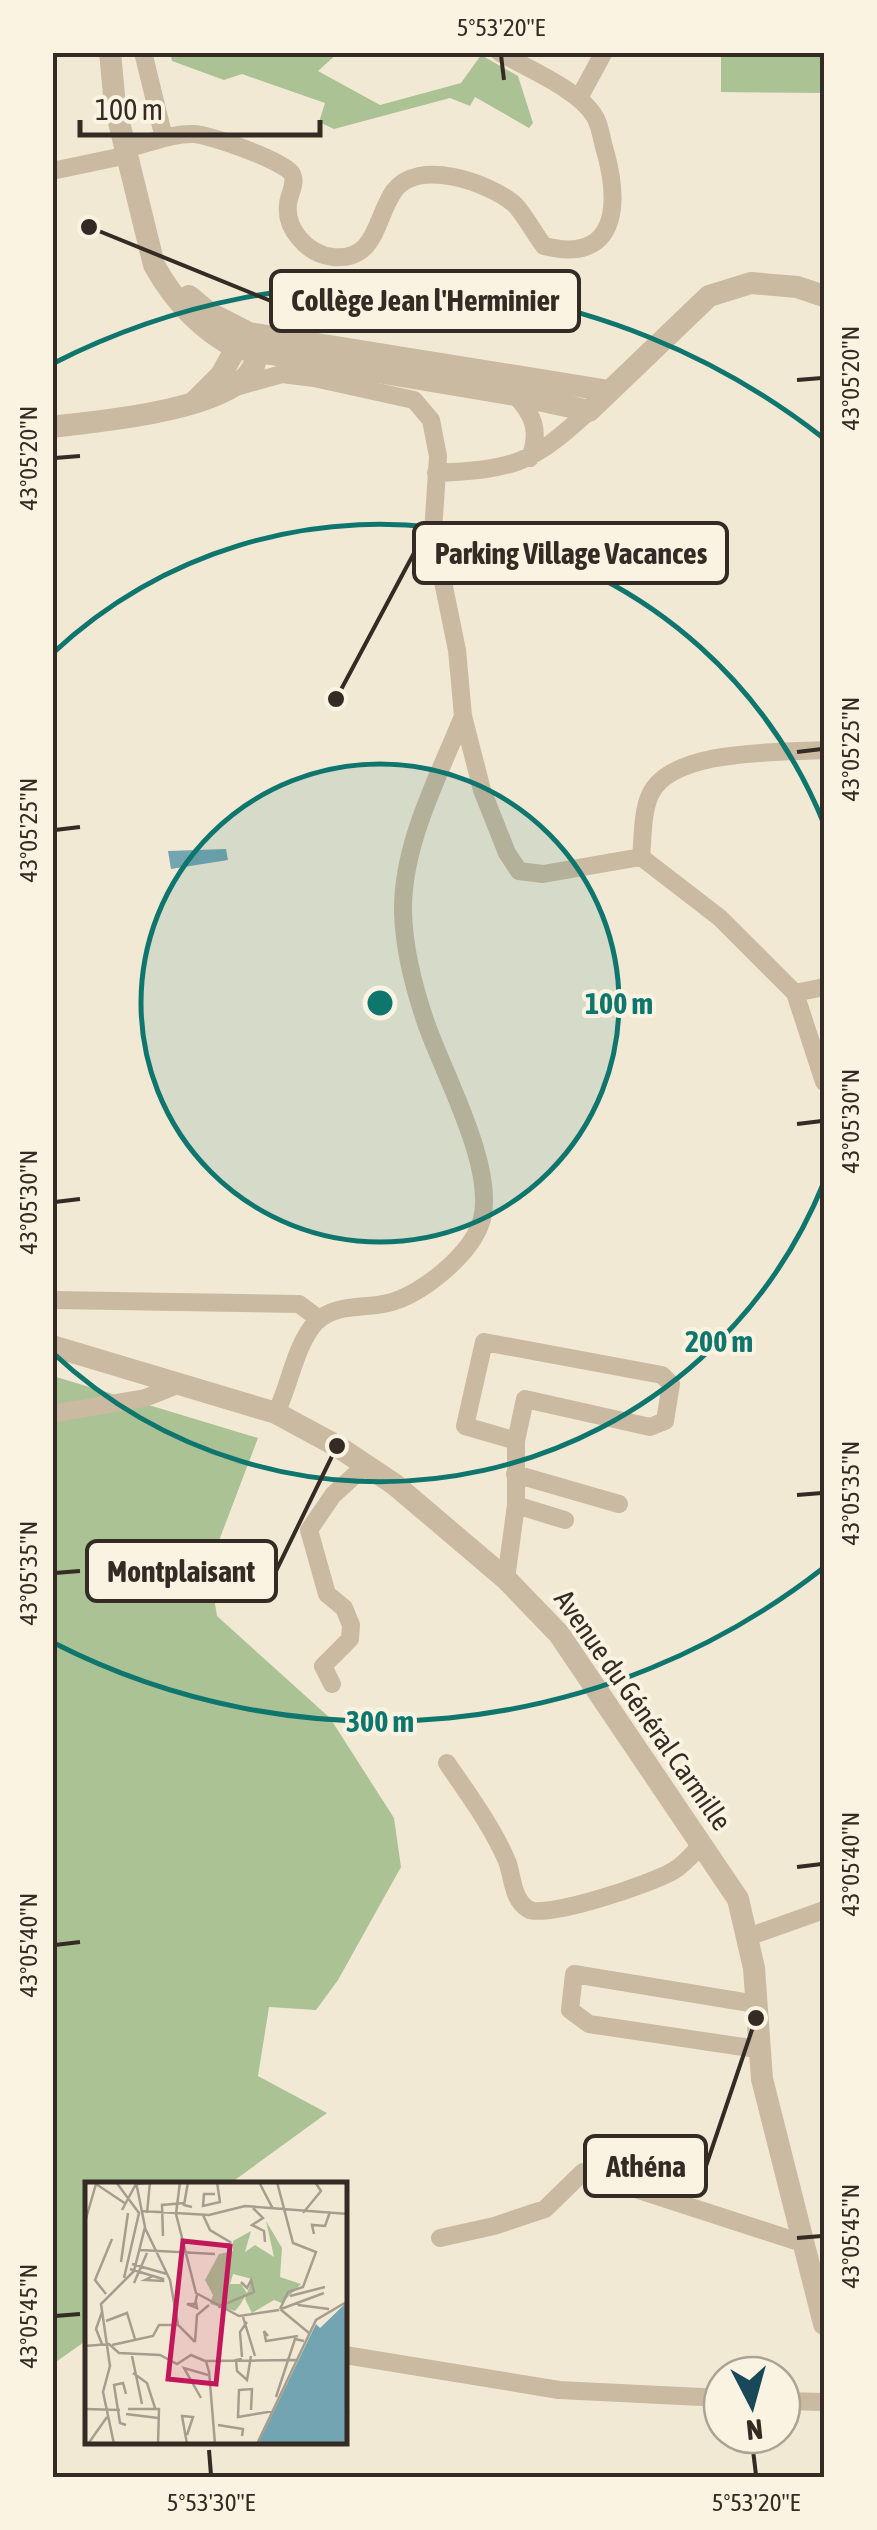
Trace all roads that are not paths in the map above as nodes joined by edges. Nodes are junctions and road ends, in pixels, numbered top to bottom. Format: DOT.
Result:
graph roads {
  1 [pos="110,52"];
  2 [pos="142,52"];
  3 [pos="499,52"];
  4 [pos="604,52"];
  5 [pos="579,98"];
  6 [pos="164,138"];
  7 [pos="127,152"];
  8 [pos="52,171"];
  9 [pos="824,296"];
  10 [pos="249,344"];
  11 [pos="239,386"];
  12 [pos="609,391"];
  13 [pos="515,396"];
  14 [pos="193,403"];
  15 [pos="589,412"];
  16 [pos="52,427"];
  17 [pos="530,458"];
  18 [pos="436,473"];
  19 [pos="463,716"];
  20 [pos="824,750"];
  21 [pos="642,857"];
  22 [pos="824,986"];
  23 [pos="795,993"];
  24 [pos="824,1082"];
  25 [pos="52,1300"];
  26 [pos="319,1319"];
  27 [pos="52,1346"];
  28 [pos="180,1384"];
  29 [pos="276,1412"];
  30 [pos="52,1414"];
  31 [pos="516,1441"];
  32 [pos="366,1466"];
  33 [pos="516,1474"];
  34 [pos="619,1504"];
  35 [pos="516,1505"];
  36 [pos="565,1520"];
  37 [pos="506,1578"];
  38 [pos="332,1684"];
  39 [pos="447,1763"];
  40 [pos="701,1845"];
  41 [pos="824,1910"];
  42 [pos="748,1936"];
  43 [pos="756,2004"];
  44 [pos="758,2049"];
  45 [pos="440,2238"];
  46 [pos="806,2244"];
  47 [pos="824,2324"];
  48 [pos="348,2355"];
  49 [pos="702,2397"];
  1 -- 7 [label="street"];
  2 -- 6 [label="street"];
  3 -- 5 [label="street"];
  4 -- 5 [label="street"];
  5 -- 6 [label="street"];
  6 -- 7 [label="street"];
  7 -- 8 [label="street"];
  7 -- 10 [label="street"];
  9 -- 12 [label="street"];
  10 -- 11 [label="street"];
  10 -- 12 [label="street"];
  10 -- 13 [label="street"];
  10 -- 14 [label="street"];
  11 -- 14 [label="street"];
  11 -- 18 [label="street"];
  12 -- 15 [label="street"];
  13 -- 15 [label="street"];
  13 -- 17 [label="street"];
  14 -- 16 [label="street"];
  15 -- 17 [label="street"];
  17 -- 18 [label="street"];
  18 -- 19 [label="street"];
  19 -- 21 [label="street"];
  19 -- 26 [label="street"];
  20 -- 21 [label="street"];
  21 -- 23 [label="street"];
  22 -- 23 [label="street"];
  23 -- 24 [label="street"];
  25 -- 26 [label="street"];
  26 -- 29 [label="street"];
  27 -- 28 [label="street, Avenue du Général Carmille"];
  28 -- 29 [label="street, Avenue du Général Carmille"];
  28 -- 30 [label="street"];
  29 -- 32 [label="street, Avenue du Général Carmille"];
  31 -- 31 [label="street"];
  31 -- 33 [label="street"];
  32 -- 37 [label="street, Avenue du Général Carmille"];
  32 -- 38 [label="street"];
  33 -- 34 [label="street"];
  33 -- 35 [label="street"];
  35 -- 36 [label="street"];
  35 -- 37 [label="street"];
  37 -- 40 [label="street, Avenue du Général Carmille"];
  39 -- 40 [label="street"];
  40 -- 42 [label="street, Avenue du Général Carmille"];
  41 -- 42 [label="street"];
  42 -- 43 [label="street, Avenue du Général Carmille"];
  43 -- 44 [label="street, Avenue du Général Carmille"];
  43 -- 44 [label="street"];
  44 -- 46 [label="street, Avenue du Général Carmille"];
  45 -- 46 [label="street"];
  46 -- 47 [label="street, Avenue du Général Carmille"];
  48 -- 49 [label="street"];
}
